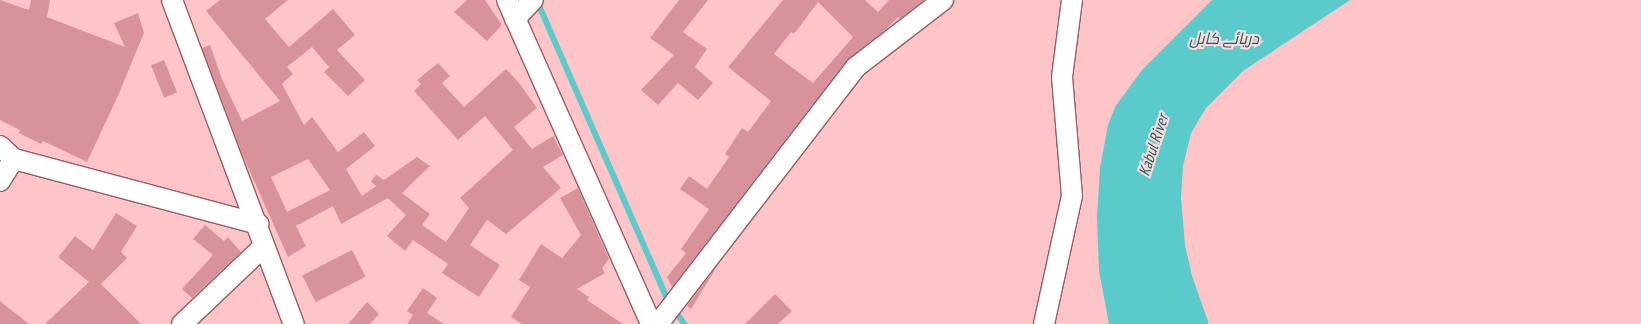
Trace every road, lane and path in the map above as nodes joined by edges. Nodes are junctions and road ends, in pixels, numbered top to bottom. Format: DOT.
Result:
graph roads {
  1 [pos="172,0"];
  2 [pos="507,0"];
  3 [pos="942,0"];
  4 [pos="1072,0"];
  5 [pos="525,8"];
  6 [pos="7,153"];
  7 [pos="0,181"];
  8 [pos="258,224"];
  9 [pos="263,247"];
  10 [pos="656,323"];
  11 [pos="182,324"];
  12 [pos="294,324"];
  13 [pos="1044,324"];
  1 -- 8 [label="street"];
  2 -- 5 [label="street"];
  3 -- 10 [label="street"];
  4 -- 13 [label="street"];
  5 -- 10 [label="street"];
  6 -- 7 [label="street"];
  6 -- 8 [label="street"];
  8 -- 9 [label="street"];
  9 -- 11 [label="street"];
  9 -- 12 [label="street"];
}
